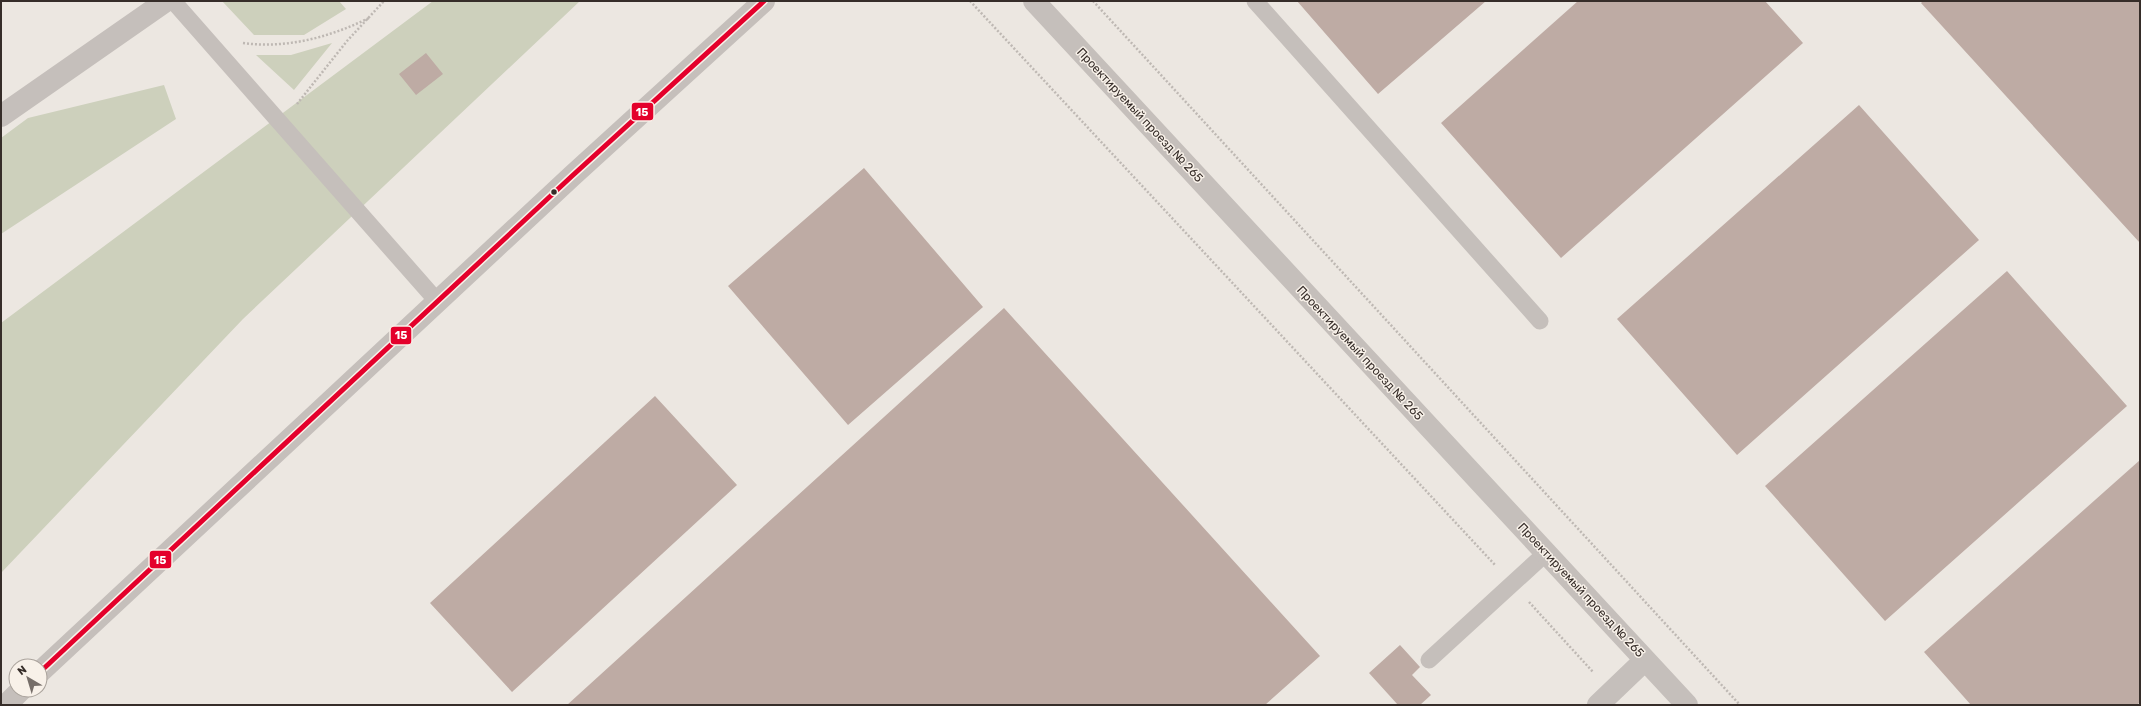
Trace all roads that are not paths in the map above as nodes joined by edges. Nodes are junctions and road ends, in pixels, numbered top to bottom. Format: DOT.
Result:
graph roads {
  1 [pos="166,1"];
  2 [pos="173,1"];
  3 [pos="764,1"];
  4 [pos="1034,1"];
  5 [pos="1255,1"];
  6 [pos="1,116"];
  7 [pos="437,301"];
  8 [pos="1540,320"];
  9 [pos="1546,553"];
  10 [pos="1429,660"];
  11 [pos="1645,660"];
  12 [pos="48,665"];
  13 [pos="13,698"];
  14 [pos="6,705"];
  15 [pos="1598,705"];
  16 [pos="1687,705"];
  1 -- 6 [label="street"];
  2 -- 7 [label="lane"];
  3 -- 7 [label="street"];
  4 -- 9 [label="street, Проектируемый проезд № 265"];
  5 -- 8 [label="lane"];
  7 -- 12 [label="street"];
  9 -- 10 [label="lane"];
  9 -- 11 [label="street, Проектируемый проезд № 265"];
  11 -- 15 [label="street"];
  11 -- 16 [label="street, Проектируемый проезд № 265"];
  13 -- 14 [label="street"];
}
